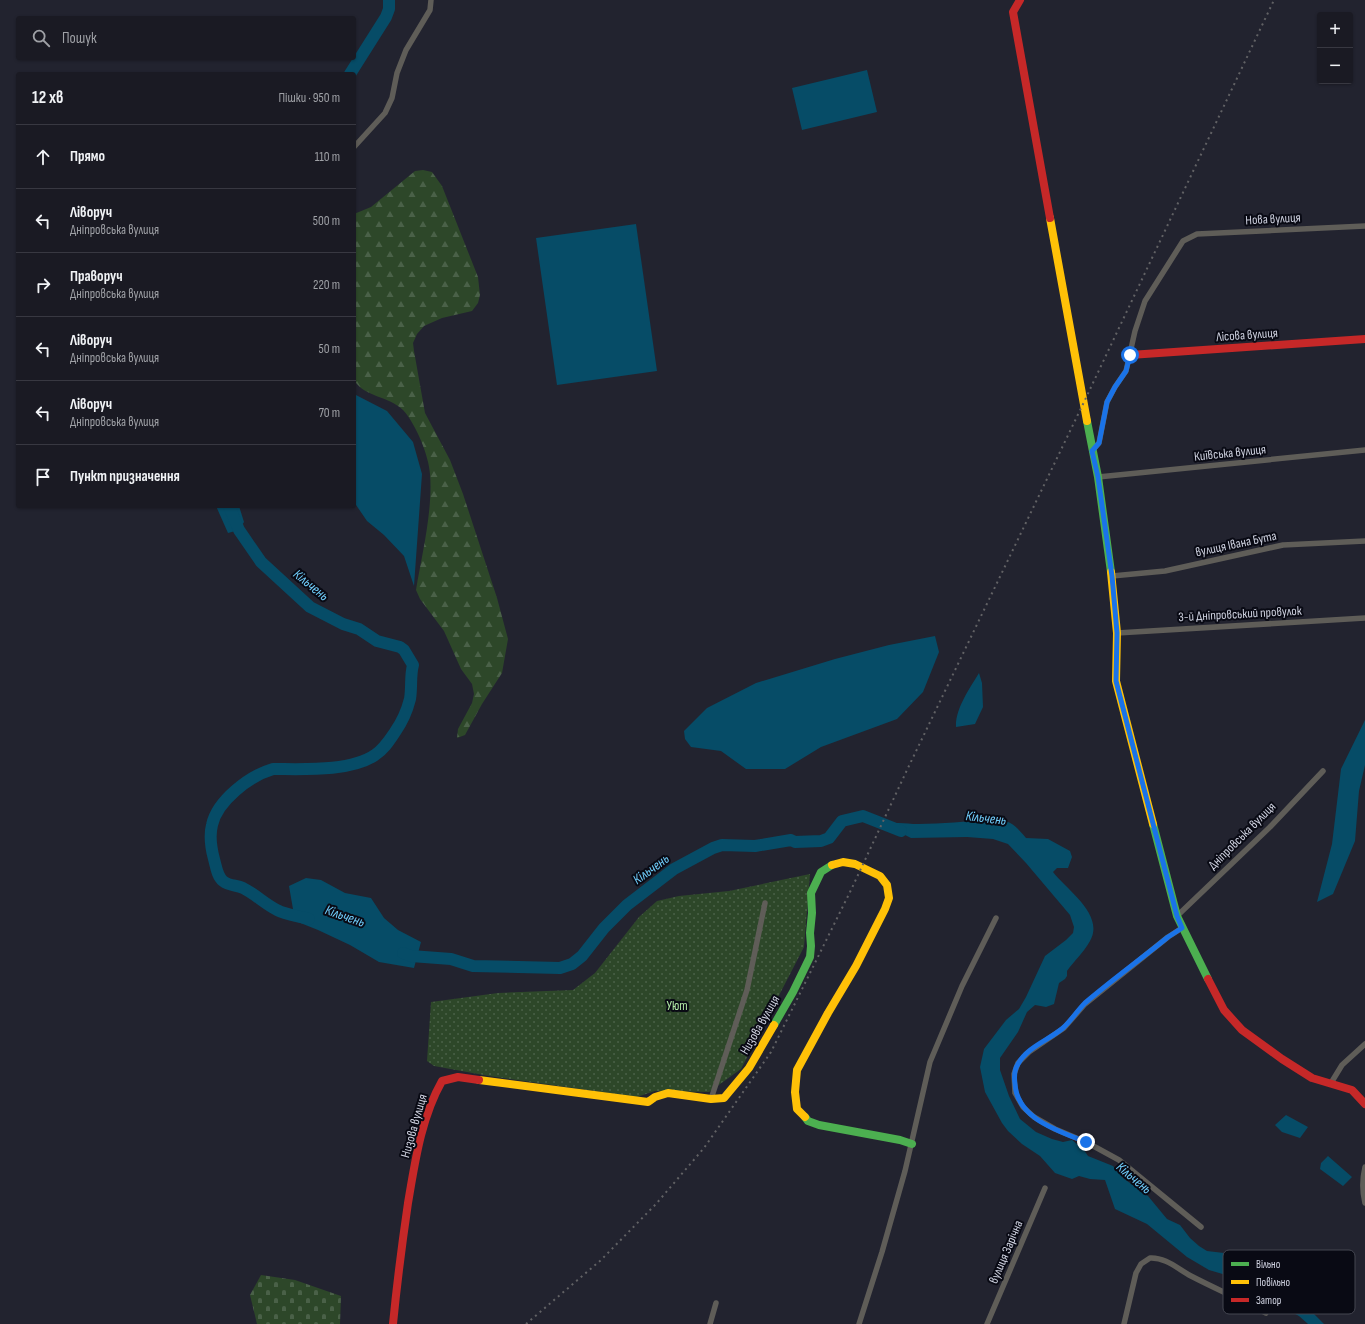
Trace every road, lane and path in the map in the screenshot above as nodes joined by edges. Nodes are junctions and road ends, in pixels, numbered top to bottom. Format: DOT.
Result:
graph roads {
  1 [pos="431,0"];
  2 [pos="1020,0"];
  3 [pos="356,145"];
  4 [pos="1365,226"];
  5 [pos="1365,340"];
  6 [pos="1130,355"];
  7 [pos="1365,450"];
  8 [pos="1092,451"];
  9 [pos="1098,477"];
  10 [pos="1365,541"];
  11 [pos="1112,576"];
  12 [pos="1365,618"];
  13 [pos="1117,633"];
  14 [pos="1323,771"];
  15 [pos="765,903"];
  16 [pos="1177,916"];
  17 [pos="996,918"];
  18 [pos="1182,928"];
  19 [pos="1365,1044"];
  20 [pos="1331,1082"];
  21 [pos="711,1099"];
  22 [pos="1365,1104"];
  23 [pos="912,1144"];
  24 [pos="1365,1167"];
  25 [pos="1045,1188"];
  26 [pos="1365,1203"];
  27 [pos="1201,1227"];
  28 [pos="1223,1290"];
  29 [pos="716,1302"];
  30 [pos="392,1324"];
  31 [pos="710,1324"];
  32 [pos="859,1324"];
  33 [pos="987,1324"];
  34 [pos="1124,1324"];
  1 -- 3 [label="street"];
  2 -- 8 [label="street"];
  4 -- 6 [label="street, Нова вулиця"];
  5 -- 6 [label="street, Лісова вулиця"];
  6 -- 8 [label="street"];
  7 -- 9 [label="street, Київська вулиця"];
  8 -- 9 [label="street"];
  9 -- 11 [label="street"];
  10 -- 11 [label="street, вулиця Івана Бута"];
  11 -- 13 [label="street"];
  12 -- 13 [label="street, 3-й Дніпровський провулок"];
  13 -- 16 [label="street"];
  14 -- 16 [label="street, Дніпровська вулиця"];
  15 -- 21 [label="street"];
  16 -- 18 [label="street"];
  17 -- 23 [label="street"];
  18 -- 20 [label="street"];
  18 -- 27 [label="street"];
  19 -- 20 [label="street"];
  20 -- 22 [label="street"];
  21 -- 23 [label="street, Низова вулиця"];
  21 -- 30 [label="street, Низова вулиця"];
  23 -- 32 [label="street"];
  24 -- 26 [label="street"];
  25 -- 33 [label="street, вулиця Зарічна"];
  28 -- 34 [label="street"];
  29 -- 31 [label="street"];
}
